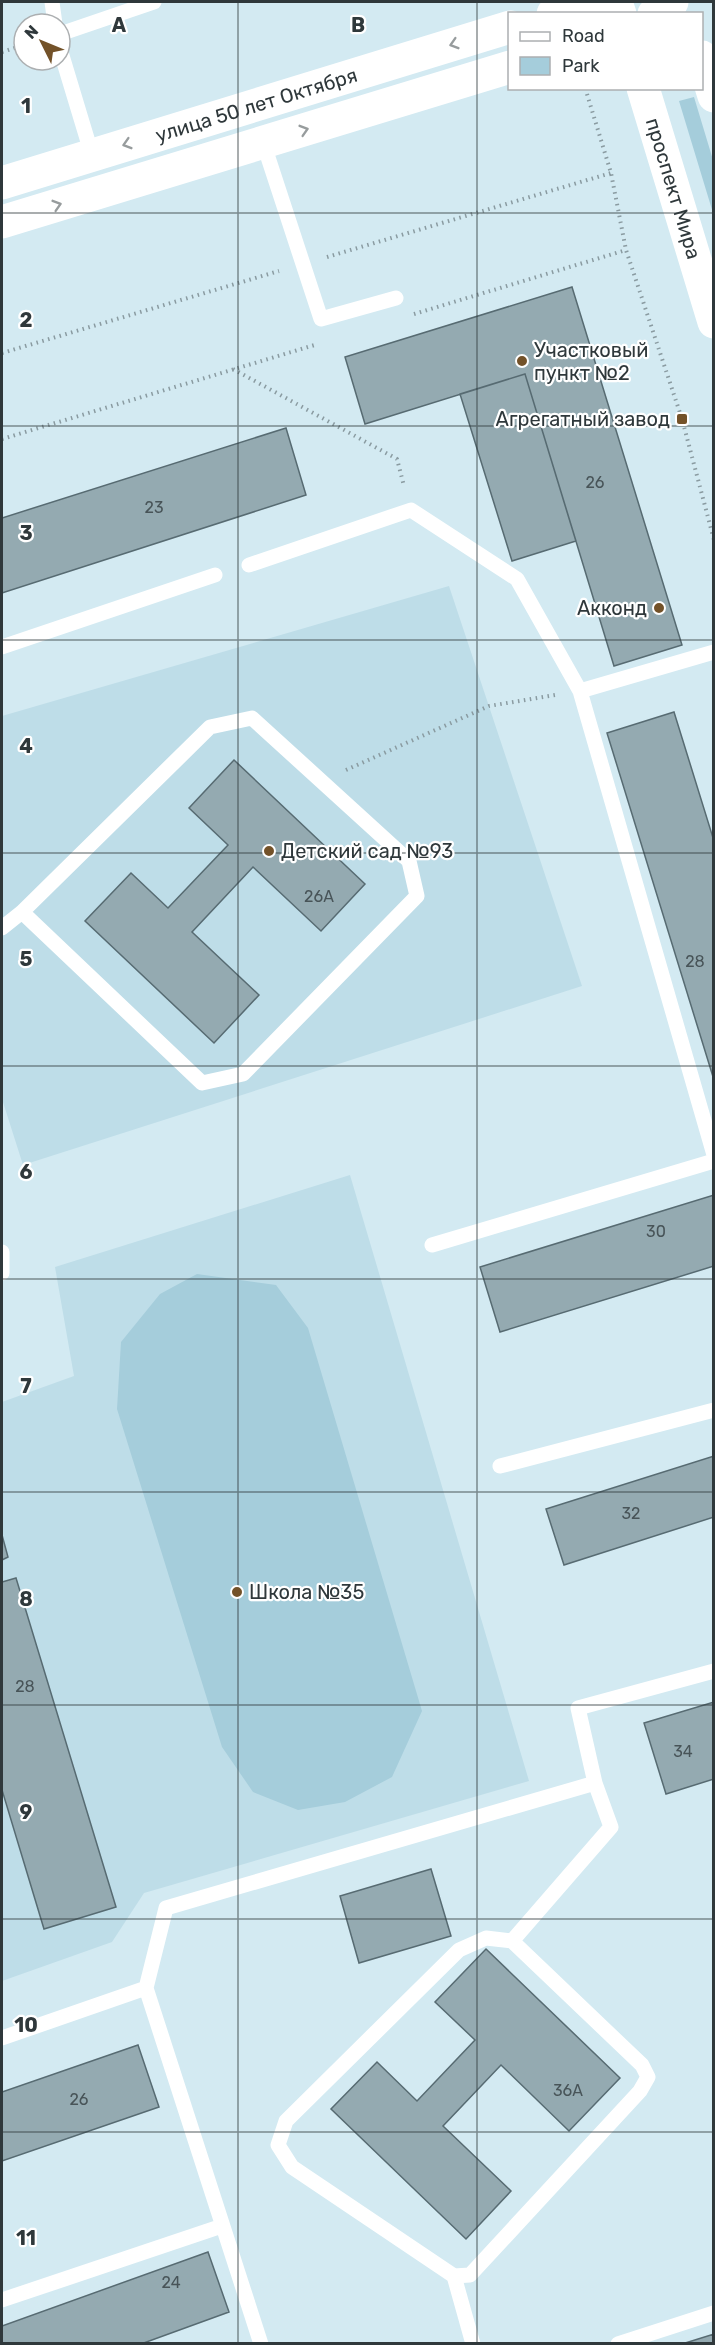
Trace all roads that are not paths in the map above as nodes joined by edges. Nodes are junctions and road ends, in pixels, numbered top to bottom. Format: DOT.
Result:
graph roads {
  1 [pos="154,2"];
  2 [pos="592,2"];
  3 [pos="672,2"];
  4 [pos="560,12"];
  5 [pos="657,12"];
  6 [pos="508,28"];
  7 [pos="72,30"];
  8 [pos="703,60"];
  9 [pos="508,68"];
  10 [pos="67,72"];
  11 [pos="644,90"];
  12 [pos="714,96"];
  13 [pos="263,142"];
  14 [pos="92,155"];
  15 [pos="2,183"];
  16 [pos="102,191"];
  17 [pos="2,222"];
  18 [pos="396,298"];
  19 [pos="714,322"];
  20 [pos="249,565"];
  21 [pos="215,575"];
  22 [pos="2,647"];
  23 [pos="714,652"];
  24 [pos="580,691"];
  25 [pos="22,912"];
  26 [pos="2,928"];
  27 [pos="714,1155"];
  28 [pos="714,1161"];
  29 [pos="432,1245"];
  30 [pos="2,1252"];
  31 [pos="2,1273"];
  32 [pos="714,1410"];
  33 [pos="500,1466"];
  34 [pos="714,1671"];
  35 [pos="595,1784"];
  36 [pos="512,1941"];
  37 [pos="146,1988"];
  38 [pos="2,2038"];
  39 [pos="222,2226"];
  40 [pos="454,2276"];
  41 [pos="2,2300"];
  42 [pos="714,2313"];
  43 [pos="261,2343"];
  44 [pos="473,2343"];
  45 [pos="618,2343"];
  1 -- 7 [label="lane"];
  2 -- 4 [label="street"];
  3 -- 5 [label="street"];
  6 -- 14 [label="street, улица 50 лет Октября, one-way"];
  8 -- 12 [label="street"];
  13 -- 9 [label="street, улица 50 лет Октября, one-way"];
  10 -- 14 [label="lane"];
  11 -- 19 [label="street, проспект Мира"];
  13 -- 16 [label="street, улица 50 лет Октября"];
  13 -- 18 [label="lane"];
  14 -- 15 [label="street, улица 50 лет Октября"];
  14 -- 16 [label="street"];
  17 -- 16 [label="street, улица 50 лет Октября, one-way"];
  20 -- 24 [label="lane"];
  21 -- 22 [label="lane"];
  23 -- 24 [label="lane"];
  24 -- 27 [label="lane"];
  25 -- 25 [label="lane"];
  25 -- 26 [label="lane"];
  28 -- 29 [label="lane"];
  30 -- 31 [label="lane"];
  32 -- 33 [label="lane"];
  34 -- 35 [label="lane"];
  35 -- 36 [label="lane"];
  35 -- 37 [label="lane"];
  36 -- 40 [label="lane"];
  36 -- 40 [label="lane"];
  37 -- 38 [label="lane"];
  37 -- 39 [label="lane"];
  39 -- 41 [label="lane"];
  39 -- 43 [label="lane"];
  40 -- 44 [label="lane"];
  42 -- 45 [label="lane"];
}
